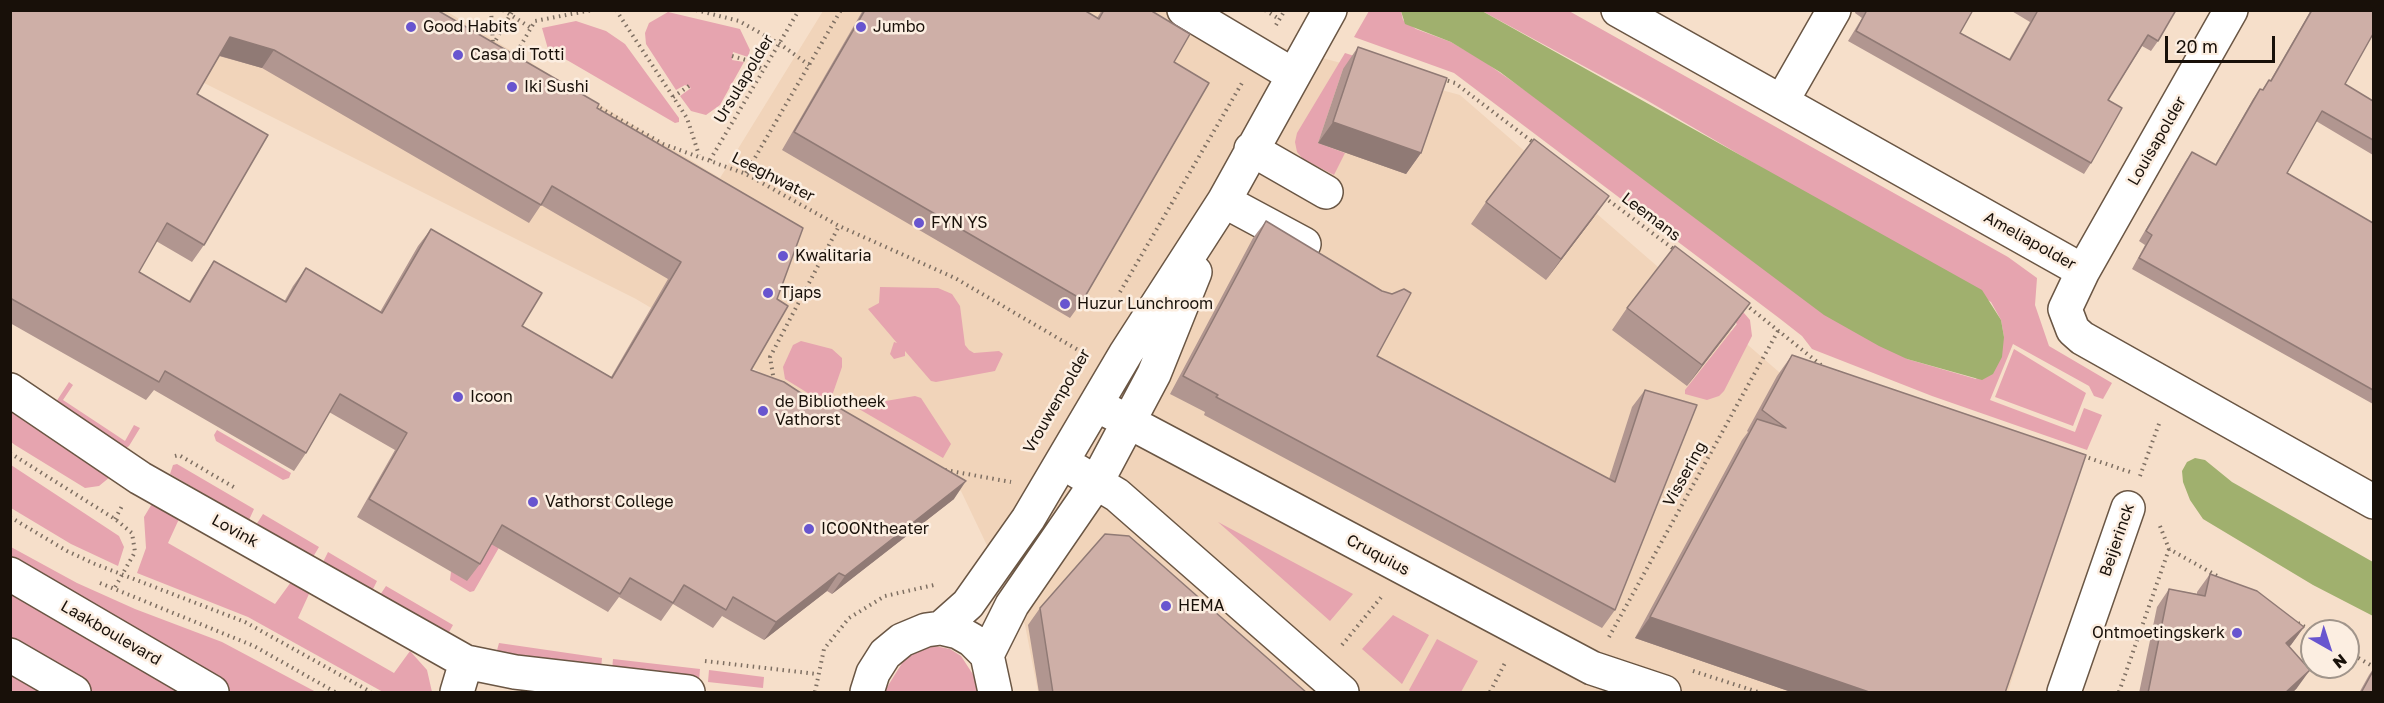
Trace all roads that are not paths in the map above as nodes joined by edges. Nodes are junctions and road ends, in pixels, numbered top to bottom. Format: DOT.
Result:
graph roads {
  1 [pos="1184,10"];
  2 [pos="1330,10"];
  3 [pos="1618,10"];
  4 [pos="1834,10"];
  5 [pos="2231,10"];
  6 [pos="1293,75"];
  7 [pos="1782,101"];
  8 [pos="1251,149"];
  9 [pos="1326,192"];
  10 [pos="1224,201"];
  11 [pos="1330,261"];
  12 [pos="2083,271"];
  13 [pos="10,390"];
  14 [pos="1097,405"];
  15 [pos="1128,423"];
  16 [pos="1063,462"];
  17 [pos="1096,483"];
  18 [pos="2373,502"];
  19 [pos="2143,503"];
  20 [pos="10,574"];
  21 [pos="941,628"];
  22 [pos="10,655"];
  23 [pos="987,655"];
  24 [pos="466,662"];
  25 [pos="1331,683"];
  26 [pos="74,693"];
  27 [pos="212,693"];
  28 [pos="457,693"];
  29 [pos="688,693"];
  30 [pos="867,693"];
  31 [pos="995,693"];
  32 [pos="1664,693"];
  33 [pos="2064,693"];
  1 -- 6 [label="street"];
  2 -- 6 [label="street"];
  3 -- 7 [label="street, Ameliapolder"];
  4 -- 7 [label="street"];
  5 -- 12 [label="street, Louisapolder"];
  6 -- 8 [label="street"];
  7 -- 12 [label="street, Ameliapolder"];
  8 -- 9 [label="street"];
  8 -- 10 [label="street"];
  10 -- 11 [label="street"];
  10 -- 14 [label="street"];
  10 -- 15 [label="street"];
  12 -- 18 [label="street, Ameliapolder"];
  13 -- 24 [label="street, Lovink"];
  14 -- 15 [label="street, Cruquius"];
  14 -- 16 [label="street"];
  15 -- 17 [label="street"];
  15 -- 32 [label="street, Cruquius"];
  16 -- 17 [label="street"];
  16 -- 21 [label="street"];
  17 -- 23 [label="street"];
  17 -- 25 [label="street"];
  19 -- 33 [label="street, Beijerinck"];
  20 -- 27 [label="street, Laakboulevard"];
  21 -- 23 [label="street"];
  21 -- 30 [label="street"];
  22 -- 26 [label="street"];
  23 -- 31 [label="street"];
  24 -- 28 [label="street"];
  24 -- 29 [label="street, Lovink"];
}
